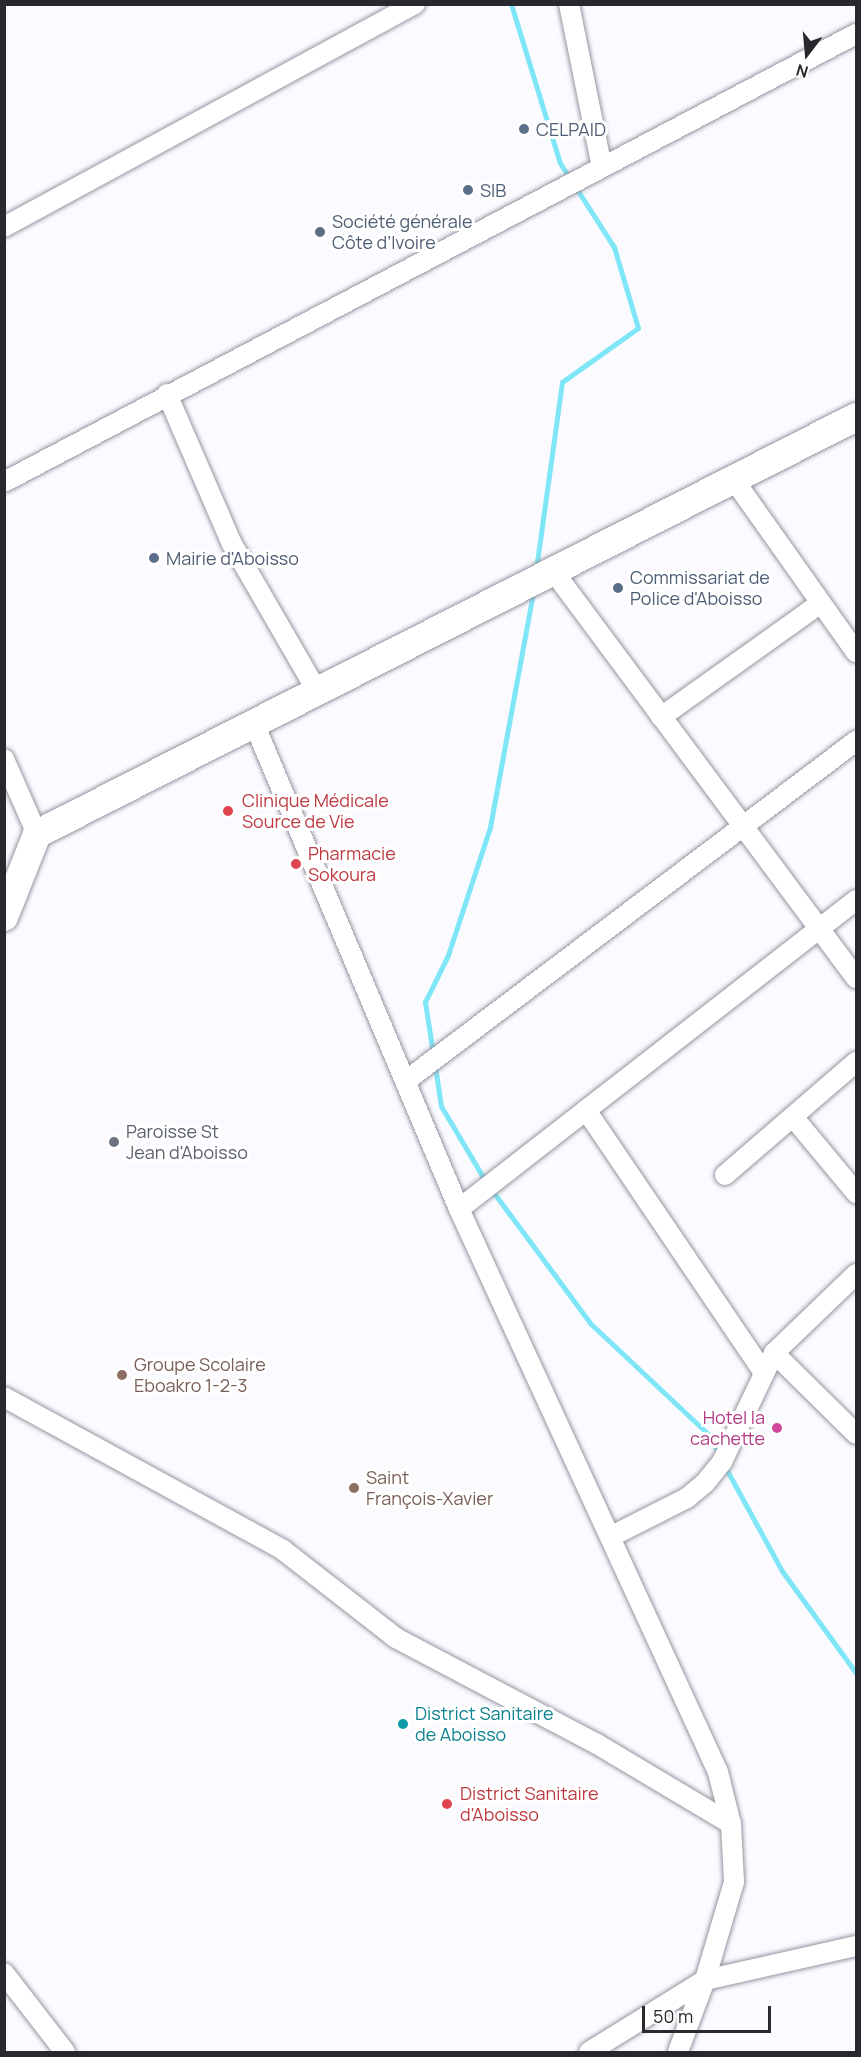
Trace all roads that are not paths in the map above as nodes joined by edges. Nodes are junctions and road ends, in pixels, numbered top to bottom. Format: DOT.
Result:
graph roads {
  1 [pos="415,4"];
  2 [pos="569,4"];
  3 [pos="856,34"];
  4 [pos="602,166"];
  5 [pos="4,227"];
  6 [pos="167,394"];
  7 [pos="856,417"];
  8 [pos="735,480"];
  9 [pos="4,482"];
  10 [pos="554,572"];
  11 [pos="821,603"];
  12 [pos="856,652"];
  13 [pos="318,693"];
  14 [pos="661,717"];
  15 [pos="255,726"];
  16 [pos="856,741"];
  17 [pos="4,759"];
  18 [pos="741,824"];
  19 [pos="37,834"];
  20 [pos="856,900"];
  21 [pos="4,917"];
  22 [pos="820,928"];
  23 [pos="856,978"];
  24 [pos="856,1062"];
  25 [pos="407,1080"];
  26 [pos="586,1110"];
  27 [pos="793,1117"];
  28 [pos="725,1175"];
  29 [pos="856,1192"];
  30 [pos="459,1209"];
  31 [pos="856,1274"];
  32 [pos="774,1353"];
  33 [pos="764,1373"];
  34 [pos="4,1397"];
  35 [pos="856,1434"];
  36 [pos="612,1536"];
  37 [pos="731,1824"];
  38 [pos="856,1946"];
  39 [pos="4,1973"];
  40 [pos="705,1980"];
  41 [pos="64,2052"];
  42 [pos="589,2052"];
  43 [pos="678,2052"];
  1 -- 5 [label="street"];
  2 -- 4 [label="street"];
  3 -- 4 [label="street"];
  4 -- 6 [label="street"];
  6 -- 9 [label="street"];
  6 -- 13 [label="street"];
  7 -- 8 [label="main road"];
  8 -- 10 [label="main road"];
  8 -- 11 [label="street"];
  10 -- 13 [label="main road"];
  10 -- 14 [label="street"];
  11 -- 12 [label="street"];
  11 -- 14 [label="street"];
  13 -- 15 [label="main road"];
  14 -- 18 [label="street"];
  15 -- 19 [label="main road"];
  15 -- 25 [label="street"];
  16 -- 18 [label="street"];
  17 -- 19 [label="street"];
  18 -- 22 [label="street"];
  18 -- 25 [label="street"];
  19 -- 21 [label="main road"];
  20 -- 22 [label="street"];
  22 -- 23 [label="street"];
  22 -- 26 [label="street"];
  24 -- 27 [label="street"];
  25 -- 30 [label="street"];
  26 -- 30 [label="street"];
  26 -- 33 [label="street"];
  27 -- 28 [label="street"];
  27 -- 29 [label="street"];
  30 -- 36 [label="street"];
  31 -- 32 [label="street"];
  32 -- 33 [label="street"];
  32 -- 35 [label="street"];
  33 -- 36 [label="street"];
  34 -- 37 [label="street"];
  36 -- 37 [label="street"];
  37 -- 40 [label="street"];
  38 -- 40 [label="street"];
  39 -- 41 [label="street"];
  40 -- 42 [label="street"];
  40 -- 43 [label="street"];
}
